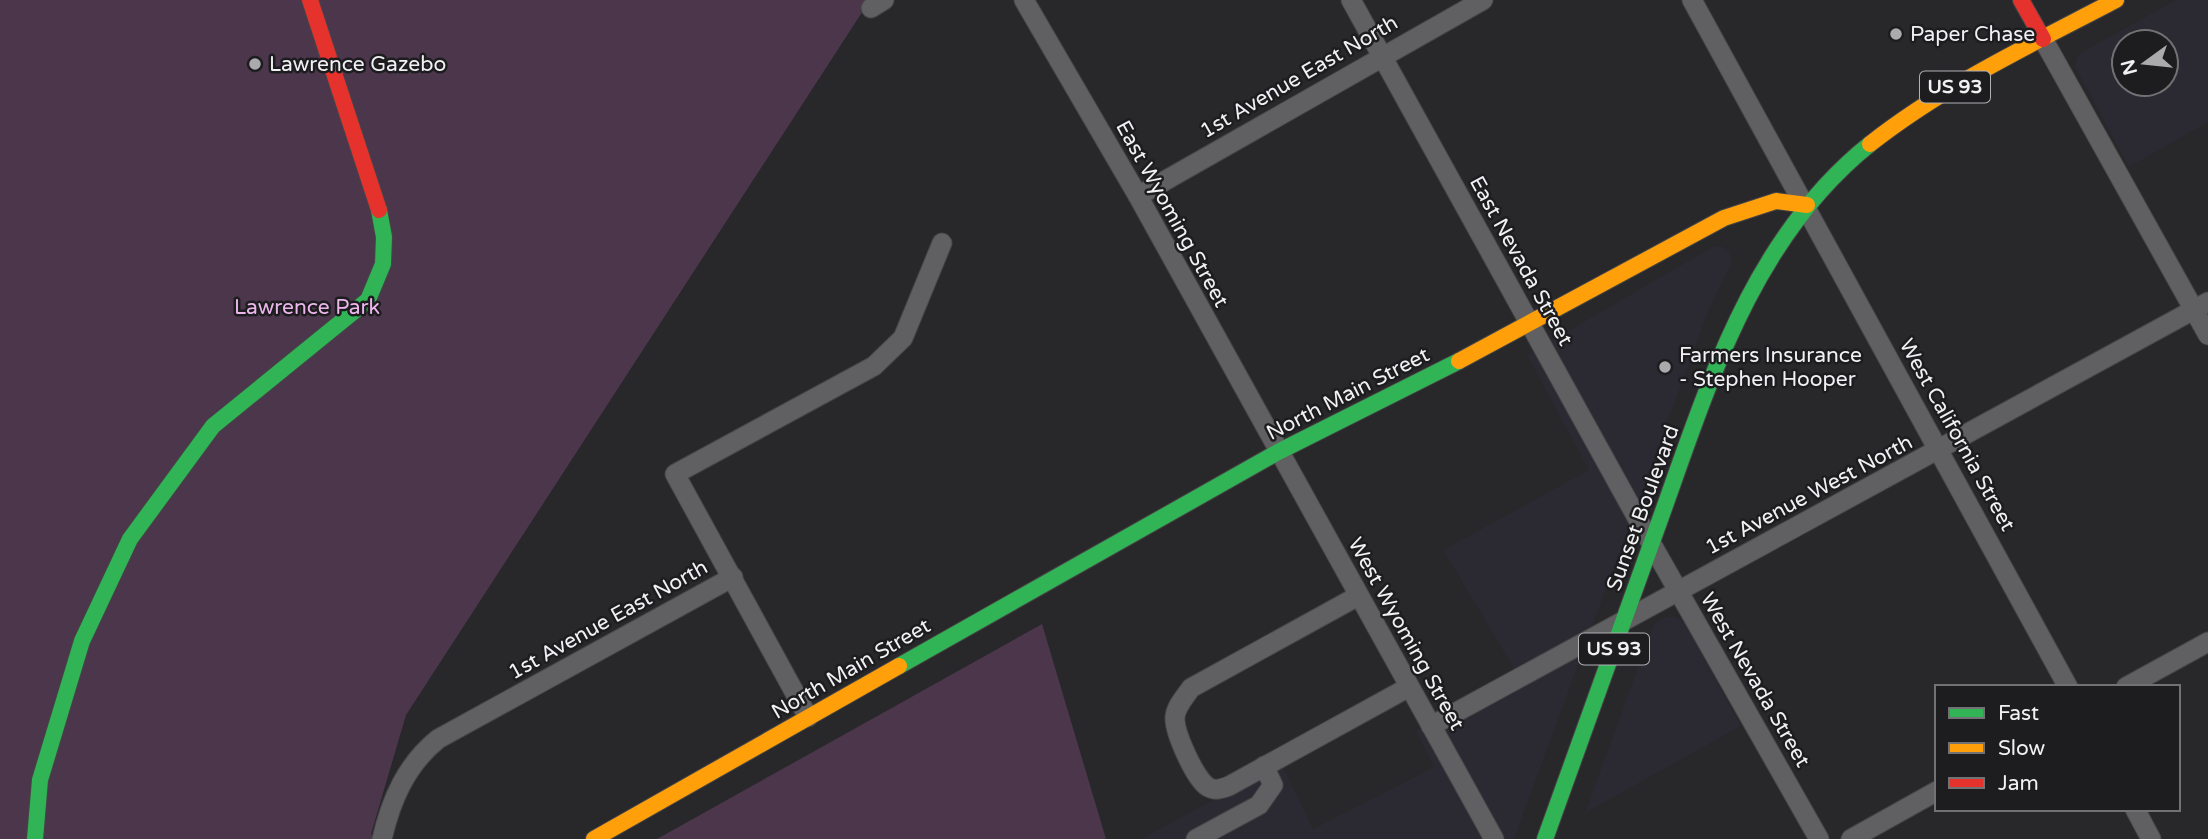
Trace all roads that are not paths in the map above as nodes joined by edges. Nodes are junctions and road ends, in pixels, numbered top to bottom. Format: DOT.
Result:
graph roads {
  1 [pos="310,0"];
  2 [pos="1024,0"];
  3 [pos="1351,0"];
  4 [pos="1483,0"];
  5 [pos="1692,0"];
  6 [pos="2021,0"];
  7 [pos="2116,0"];
  8 [pos="2043,39"];
  9 [pos="1382,55"];
  10 [pos="1138,196"];
  11 [pos="1807,205"];
  12 [pos="942,243"];
  13 [pos="2201,306"];
  14 [pos="1530,325"];
  15 [pos="2208,335"];
  16 [pos="1940,451"];
  17 [pos="1278,452"];
  18 [pos="1651,543"];
  19 [pos="733,577"];
  20 [pos="1678,591"];
  21 [pos="1358,596"];
  22 [pos="1625,618"];
  23 [pos="2208,642"];
  24 [pos="2067,685"];
  25 [pos="2130,685"];
  26 [pos="1409,687"];
  27 [pos="808,717"];
  28 [pos="1431,726"];
  29 [pos="1265,766"];
  30 [pos="1935,792"];
  31 [pos="2136,811"];
  32 [pos="35,839"];
  33 [pos="382,839"];
  34 [pos="594,839"];
  35 [pos="1196,839"];
  36 [pos="1494,839"];
  37 [pos="1545,839"];
  38 [pos="1819,839"];
  39 [pos="1851,839"];
  40 [pos="2151,839"];
  1 -- 32 [label="street"];
  2 -- 10 [label="street, East Wyoming Street"];
  3 -- 9 [label="street, East Nevada Street"];
  4 -- 9 [label="street, 1st Avenue East North"];
  5 -- 11 [label="street, West California Street"];
  6 -- 8 [label="street"];
  7 -- 8 [label="street, US 93"];
  8 -- 11 [label="street, US 93"];
  8 -- 13 [label="street"];
  9 -- 10 [label="street, 1st Avenue East North"];
  9 -- 14 [label="street, East Nevada Street"];
  10 -- 17 [label="street, East Wyoming Street"];
  11 -- 14 [label="street, North Main Street"];
  11 -- 16 [label="street, West California Street"];
  11 -- 18 [label="street, Sunset Boulevard / US 93"];
  12 -- 19 [label="street, 1st Avenue East North"];
  13 -- 15 [label="street"];
  13 -- 16 [label="street, 1st Avenue West North"];
  14 -- 17 [label="street, North Main Street"];
  14 -- 18 [label="street, East Nevada Street"];
  16 -- 20 [label="street, 1st Avenue West North"];
  16 -- 24 [label="street, West California Street"];
  17 -- 21 [label="street, West Wyoming Street"];
  17 -- 27 [label="street, North Main Street"];
  18 -- 20 [label="street, West Nevada Street"];
  18 -- 22 [label="street, Sunset Boulevard / US 93"];
  19 -- 27 [label="street"];
  19 -- 33 [label="street, 1st Avenue East North"];
  20 -- 22 [label="street, 1st Avenue West North"];
  20 -- 38 [label="street, West Nevada Street"];
  21 -- 26 [label="street, West Wyoming Street"];
  21 -- 29 [label="street"];
  22 -- 28 [label="street, 1st Avenue West North"];
  22 -- 37 [label="street, Sunset Boulevard / US 93"];
  23 -- 25 [label="street"];
  26 -- 28 [label="street, West Wyoming Street"];
  26 -- 29 [label="street"];
  27 -- 34 [label="street, North Main Street"];
  28 -- 36 [label="street, West Wyoming Street"];
  29 -- 35 [label="street"];
  30 -- 39 [label="street"];
  31 -- 40 [label="street"];
}
